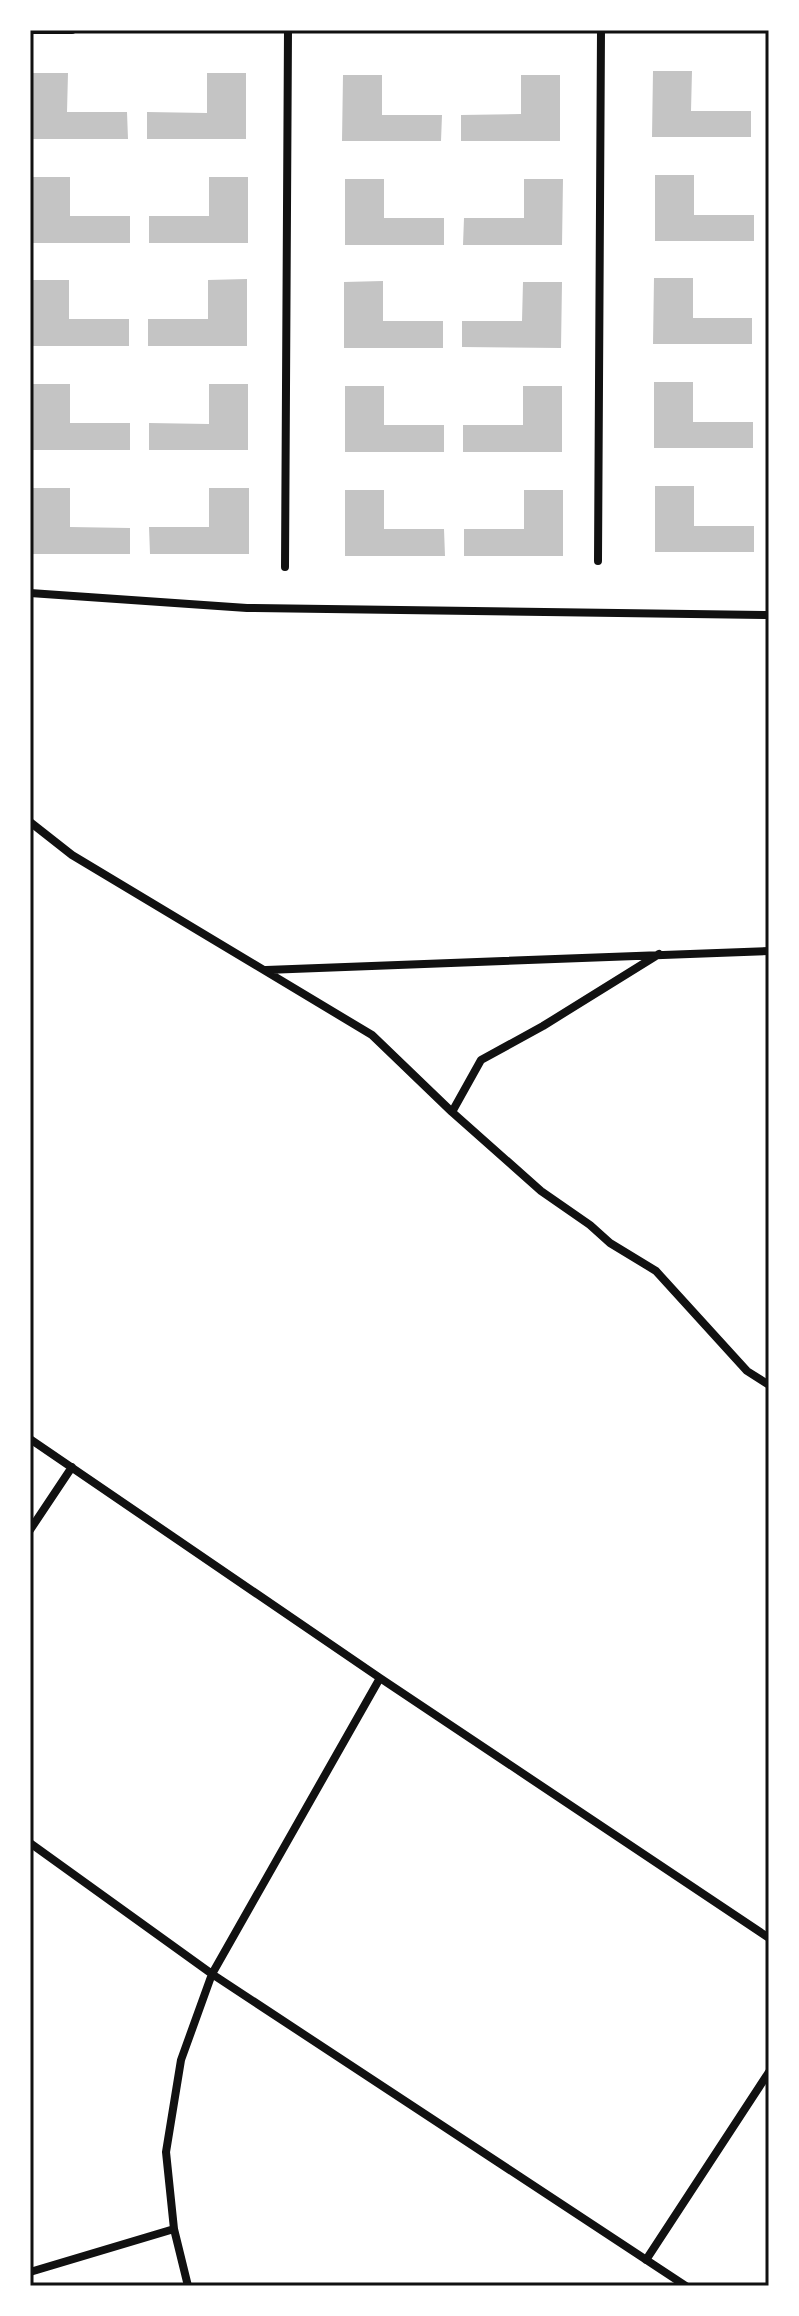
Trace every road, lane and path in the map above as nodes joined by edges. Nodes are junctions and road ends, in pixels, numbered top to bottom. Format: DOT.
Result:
graph roads {
  1 [pos="30,30"];
  2 [pos="72,30"];
  3 [pos="288,30"];
  4 [pos="601,30"];
  5 [pos="598,561"];
  6 [pos="285,567"];
  7 [pos="30,593"];
  8 [pos="769,615"];
  9 [pos="30,822"];
  10 [pos="769,951"];
  11 [pos="659,954"];
  12 [pos="265,970"];
  13 [pos="452,1112"];
  14 [pos="769,1385"];
  15 [pos="30,1439"];
  16 [pos="72,1467"];
  17 [pos="30,1530"];
  18 [pos="380,1678"];
  19 [pos="30,1843"];
  20 [pos="769,1938"];
  21 [pos="212,1974"];
  22 [pos="769,2072"];
  23 [pos="174,2229"];
  24 [pos="646,2260"];
  25 [pos="30,2272"];
  26 [pos="188,2286"];
  27 [pos="686,2286"];
  1 -- 2 [label="street"];
  3 -- 6 [label="street"];
  4 -- 5 [label="street"];
  7 -- 8 [label="street"];
  9 -- 12 [label="street"];
  10 -- 11 [label="street"];
  11 -- 12 [label="street"];
  11 -- 13 [label="street"];
  12 -- 13 [label="street"];
  13 -- 14 [label="street"];
  15 -- 16 [label="street"];
  16 -- 17 [label="street"];
  16 -- 18 [label="street"];
  18 -- 20 [label="street"];
  18 -- 21 [label="street"];
  19 -- 21 [label="street"];
  21 -- 23 [label="street"];
  21 -- 24 [label="street"];
  22 -- 24 [label="street"];
  23 -- 25 [label="street"];
  23 -- 26 [label="street"];
  24 -- 27 [label="street"];
}
